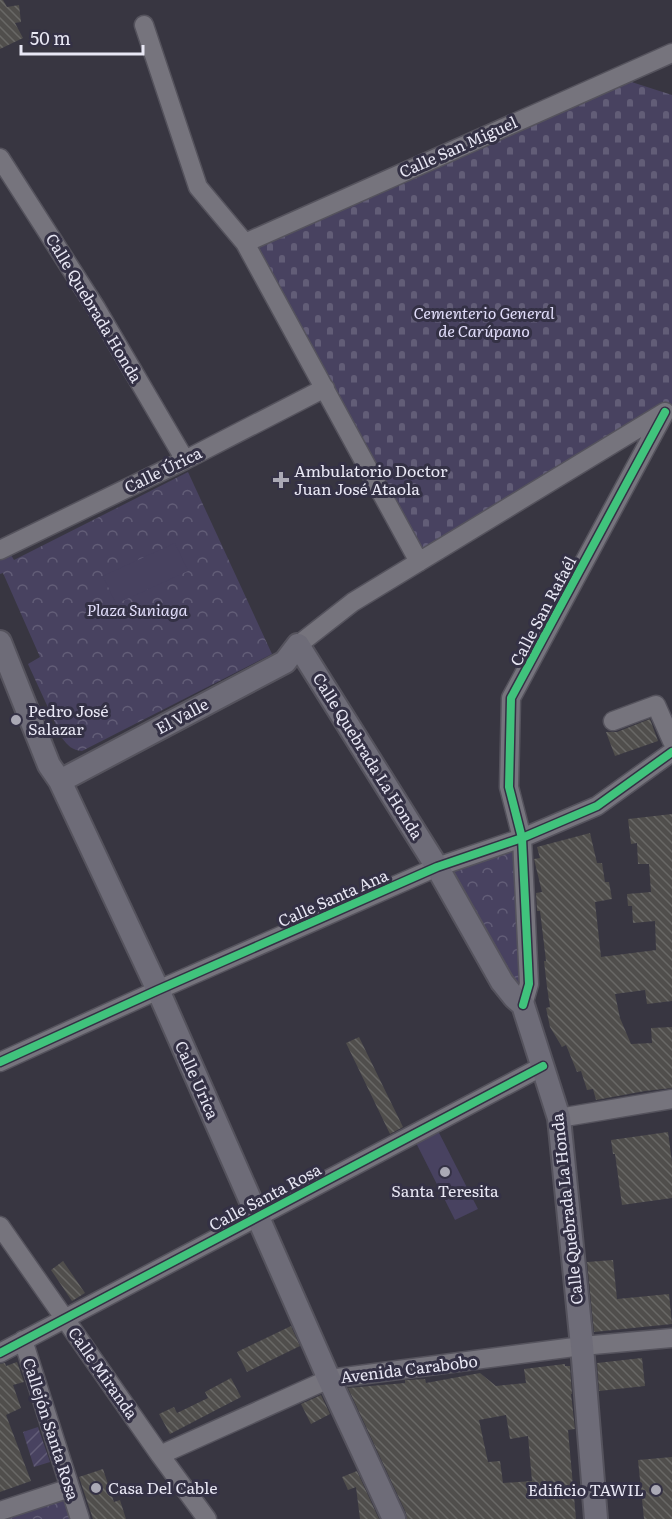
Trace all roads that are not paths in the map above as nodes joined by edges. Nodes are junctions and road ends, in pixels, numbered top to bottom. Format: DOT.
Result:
graph roads {
  1 [pos="144,25"];
  2 [pos="672,53"];
  3 [pos="0,158"];
  4 [pos="245,243"];
  5 [pos="325,388"];
  6 [pos="669,410"];
  7 [pos="185,460"];
  8 [pos="0,550"];
  9 [pos="419,562"];
  10 [pos="0,642"];
  11 [pos="298,645"];
  12 [pos="5,674"];
  13 [pos="613,721"];
  14 [pos="672,741"];
  15 [pos="672,752"];
  16 [pos="60,781"];
  17 [pos="522,838"];
  18 [pos="437,867"];
  19 [pos="158,990"];
  20 [pos="523,1005"];
  21 [pos="0,1062"];
  22 [pos="543,1066"];
  23 [pos="672,1099"];
  24 [pos="559,1118"];
  25 [pos="257,1216"];
  26 [pos="0,1226"];
  27 [pos="64,1318"];
  28 [pos="672,1338"];
  29 [pos="22,1340"];
  30 [pos="582,1346"];
  31 [pos="0,1353"];
  32 [pos="329,1379"];
  33 [pos="160,1455"];
  34 [pos="70,1488"];
  35 [pos="0,1511"];
  36 [pos="80,1519"];
  37 [pos="207,1519"];
  38 [pos="394,1519"];
  39 [pos="596,1519"];
  1 -- 4 [label="street"];
  2 -- 4 [label="street, Calle San Miguel"];
  3 -- 7 [label="street, Calle Quebrada Honda"];
  4 -- 5 [label="street"];
  5 -- 7 [label="street, Calle Úrica"];
  5 -- 9 [label="street"];
  6 -- 9 [label="street, Calle San Rafaél"];
  6 -- 17 [label="street, Calle San Rafaél"];
  7 -- 8 [label="street, Calle Úrica"];
  9 -- 11 [label="street, Calle San Rafaél"];
  10 -- 12 [label="main road, Calle Urica"];
  11 -- 16 [label="main road, El Valle"];
  11 -- 18 [label="main road, Calle Quebrada La Honda"];
  12 -- 16 [label="main road, Calle Urica"];
  13 -- 14 [label="street"];
  15 -- 17 [label="street, Calle Santa Ana"];
  16 -- 19 [label="main road, Calle Urica"];
  17 -- 18 [label="street, Calle Santa Ana"];
  17 -- 20 [label="street"];
  18 -- 19 [label="street, Calle Santa Ana"];
  18 -- 20 [label="main road, Calle Quebrada La Honda"];
  19 -- 21 [label="street, Calle Santa Ana"];
  19 -- 25 [label="main road, Calle Urica"];
  20 -- 22 [label="main road, Calle Quebrada La Honda"];
  22 -- 24 [label="main road, Calle Quebrada La Honda"];
  22 -- 25 [label="street, Calle Santa Rosa"];
  23 -- 24 [label="street"];
  24 -- 30 [label="main road, Calle Quebrada La Honda"];
  25 -- 27 [label="street, Calle Santa Rosa"];
  25 -- 32 [label="main road, Calle Urica"];
  26 -- 27 [label="street, Calle Miranda"];
  27 -- 29 [label="street, Calle Santa Rosa"];
  27 -- 33 [label="street, Calle Miranda"];
  28 -- 30 [label="street, Avenida Carabobo"];
  29 -- 31 [label="street, Calle Santa Rosa"];
  29 -- 34 [label="street, Callejón Santa Rosa"];
  30 -- 32 [label="street, Avenida Carabobo"];
  30 -- 39 [label="main road, Calle Quebrada La Honda"];
  32 -- 33 [label="street, Avenida Carabobo"];
  32 -- 38 [label="main road, Calle Urica"];
  33 -- 37 [label="street, Calle Miranda"];
  34 -- 35 [label="street"];
  34 -- 36 [label="street, Callejón Santa Rosa"];
}
